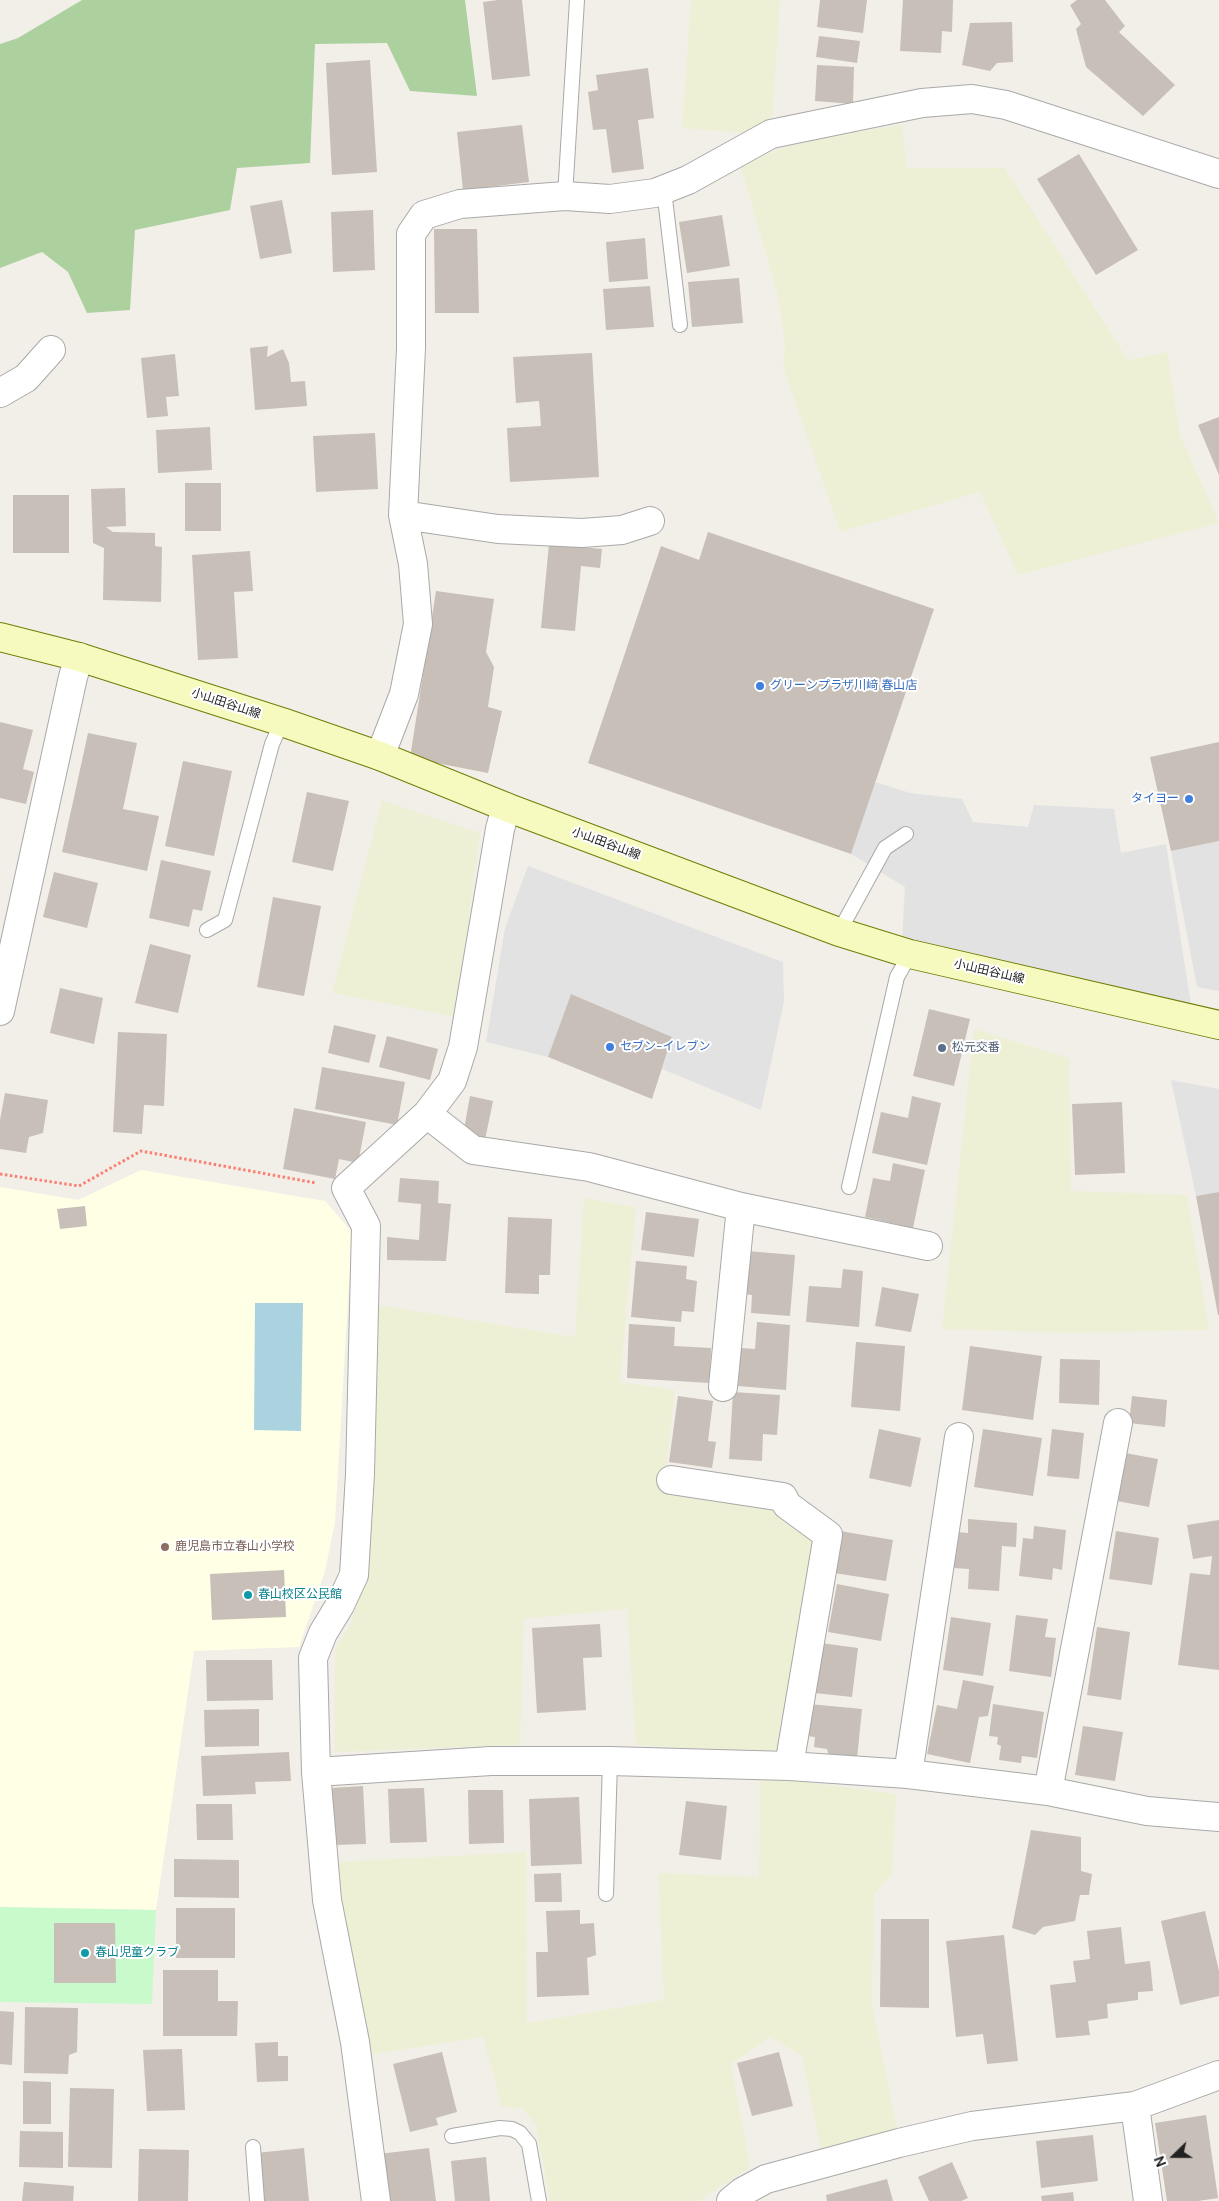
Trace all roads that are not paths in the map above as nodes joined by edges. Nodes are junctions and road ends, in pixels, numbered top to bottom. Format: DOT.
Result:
graph roads {
  1 [pos="577,0"];
  2 [pos="1219,174"];
  3 [pos="664,190"];
  4 [pos="566,196"];
  5 [pos="680,325"];
  6 [pos="51,350"];
  7 [pos="0,393"];
  8 [pos="403,515"];
  9 [pos="650,521"];
  10 [pos="0,637"];
  11 [pos="79,657"];
  12 [pos="282,722"];
  13 [pos="380,756"];
  14 [pos="506,807"];
  15 [pos="906,834"];
  16 [pos="208,930"];
  17 [pos="839,932"];
  18 [pos="910,954"];
  19 [pos="0,1011"];
  20 [pos="1219,1024"];
  21 [pos="427,1114"];
  22 [pos="849,1187"];
  23 [pos="741,1207"];
  24 [pos="928,1246"];
  25 [pos="724,1387"];
  26 [pos="1118,1423"];
  27 [pos="959,1437"];
  28 [pos="671,1480"];
  29 [pos="610,1761"];
  30 [pos="790,1766"];
  31 [pos="316,1772"];
  32 [pos="908,1774"];
  33 [pos="1048,1791"];
  34 [pos="1219,1816"];
  35 [pos="606,1894"];
  36 [pos="1219,2075"];
  37 [pos="1135,2106"];
  38 [pos="452,2136"];
  39 [pos="252,2147"];
  40 [pos="257,2201"];
  41 [pos="376,2201"];
  42 [pos="539,2201"];
  43 [pos="731,2201"];
  44 [pos="1148,2201"];
  1 -- 4 [label="lane"];
  2 -- 3 [label="street"];
  3 -- 4 [label="street"];
  3 -- 5 [label="lane"];
  4 -- 8 [label="street"];
  6 -- 7 [label="street"];
  8 -- 9 [label="street"];
  8 -- 13 [label="street"];
  10 -- 11 [label="main road, 小山田谷山線"];
  11 -- 12 [label="main road, 小山田谷山線"];
  11 -- 19 [label="street"];
  12 -- 13 [label="main road, 小山田谷山線"];
  12 -- 16 [label="lane"];
  13 -- 14 [label="main road, 小山田谷山線"];
  14 -- 17 [label="main road, 小山田谷山線"];
  14 -- 21 [label="street"];
  15 -- 17 [label="lane"];
  17 -- 18 [label="main road, 小山田谷山線"];
  18 -- 20 [label="main road, 小山田谷山線"];
  18 -- 22 [label="lane"];
  21 -- 23 [label="street"];
  21 -- 31 [label="street"];
  23 -- 24 [label="street"];
  23 -- 25 [label="street"];
  26 -- 33 [label="street"];
  27 -- 32 [label="street"];
  28 -- 30 [label="street"];
  29 -- 30 [label="street"];
  29 -- 31 [label="street"];
  29 -- 35 [label="lane"];
  30 -- 32 [label="street"];
  31 -- 41 [label="street"];
  32 -- 33 [label="street"];
  33 -- 34 [label="street"];
  36 -- 37 [label="street"];
  37 -- 43 [label="street"];
  37 -- 44 [label="street"];
  38 -- 42 [label="lane"];
  39 -- 40 [label="lane"];
}
